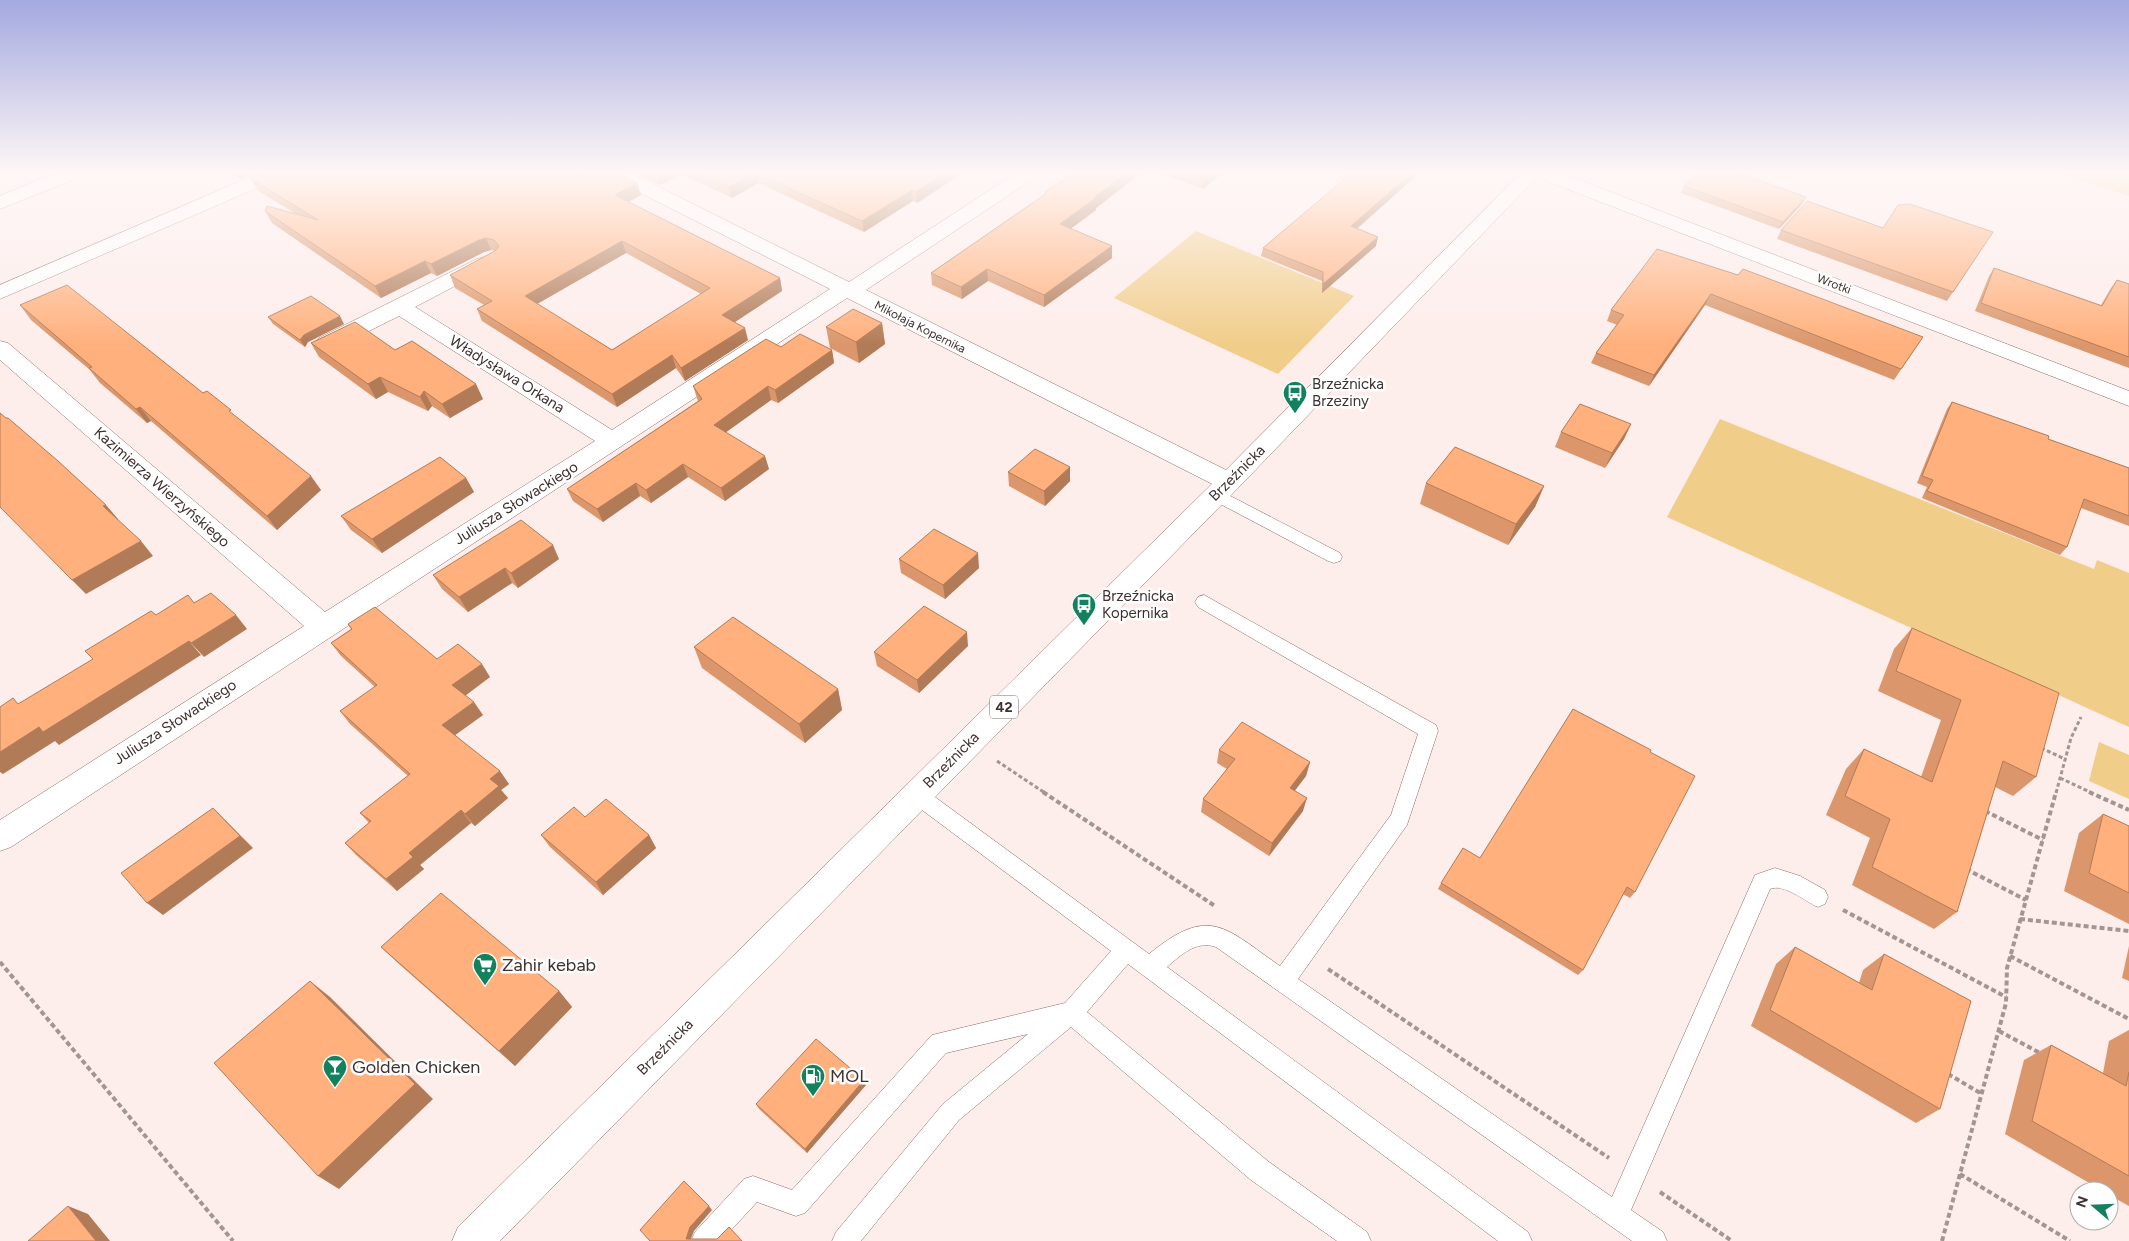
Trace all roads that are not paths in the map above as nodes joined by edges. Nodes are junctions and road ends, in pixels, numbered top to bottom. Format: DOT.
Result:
graph roads {
  1 [pos="147,229"];
  2 [pos="725,229"];
  3 [pos="945,229"];
  4 [pos="1477,229"];
  5 [pos="1689,229"];
  6 [pos="492,258"];
  7 [pos="847,291"];
  8 [pos="0,293"];
  9 [pos="400,307"];
  10 [pos="0,348"];
  11 [pos="317,349"];
  12 [pos="2129,398"];
  13 [pos="613,441"];
  14 [pos="1222,488"];
  15 [pos="1334,557"];
  16 [pos="1204,602"];
  17 [pos="323,626"];
  18 [pos="917,795"];
  19 [pos="0,836"];
  20 [pos="1818,897"];
  21 [pos="1125,950"];
  22 [pos="1149,968"];
  23 [pos="1283,981"];
  24 [pos="1071,1013"];
  25 [pos="1616,1216"];
  26 [pos="472,1241"];
  27 [pos="704,1241"];
  28 [pos="845,1241"];
  29 [pos="1358,1241"];
  30 [pos="1519,1241"];
  31 [pos="1654,1241"];
  1 -- 8 [label="street"];
  2 -- 7 [label="street, Mikołaja Kopernika"];
  3 -- 7 [label="street, Juliusza Słowackiego"];
  4 -- 14 [label="street, Brzeźnicka / 42"];
  5 -- 12 [label="street, Wrotki"];
  6 -- 9 [label="street"];
  7 -- 13 [label="street, Juliusza Słowackiego"];
  7 -- 14 [label="street, Mikołaja Kopernika"];
  9 -- 11 [label="street"];
  9 -- 13 [label="street, Władysława Orkana"];
  10 -- 17 [label="street, Kazimierza Wierzyńskiego"];
  13 -- 17 [label="street, Juliusza Słowackiego"];
  14 -- 15 [label="lane"];
  14 -- 18 [label="street, Brzeźnicka / 42"];
  16 -- 23 [label="lane"];
  17 -- 19 [label="street, Juliusza Słowackiego"];
  18 -- 21 [label="lane"];
  18 -- 26 [label="street, Brzeźnicka / 42"];
  20 -- 25 [label="lane"];
  21 -- 22 [label="lane"];
  21 -- 24 [label="lane"];
  22 -- 23 [label="lane"];
  22 -- 30 [label="lane"];
  23 -- 25 [label="lane"];
  24 -- 27 [label="lane"];
  24 -- 28 [label="lane"];
  24 -- 29 [label="lane"];
  25 -- 31 [label="lane"];
}
